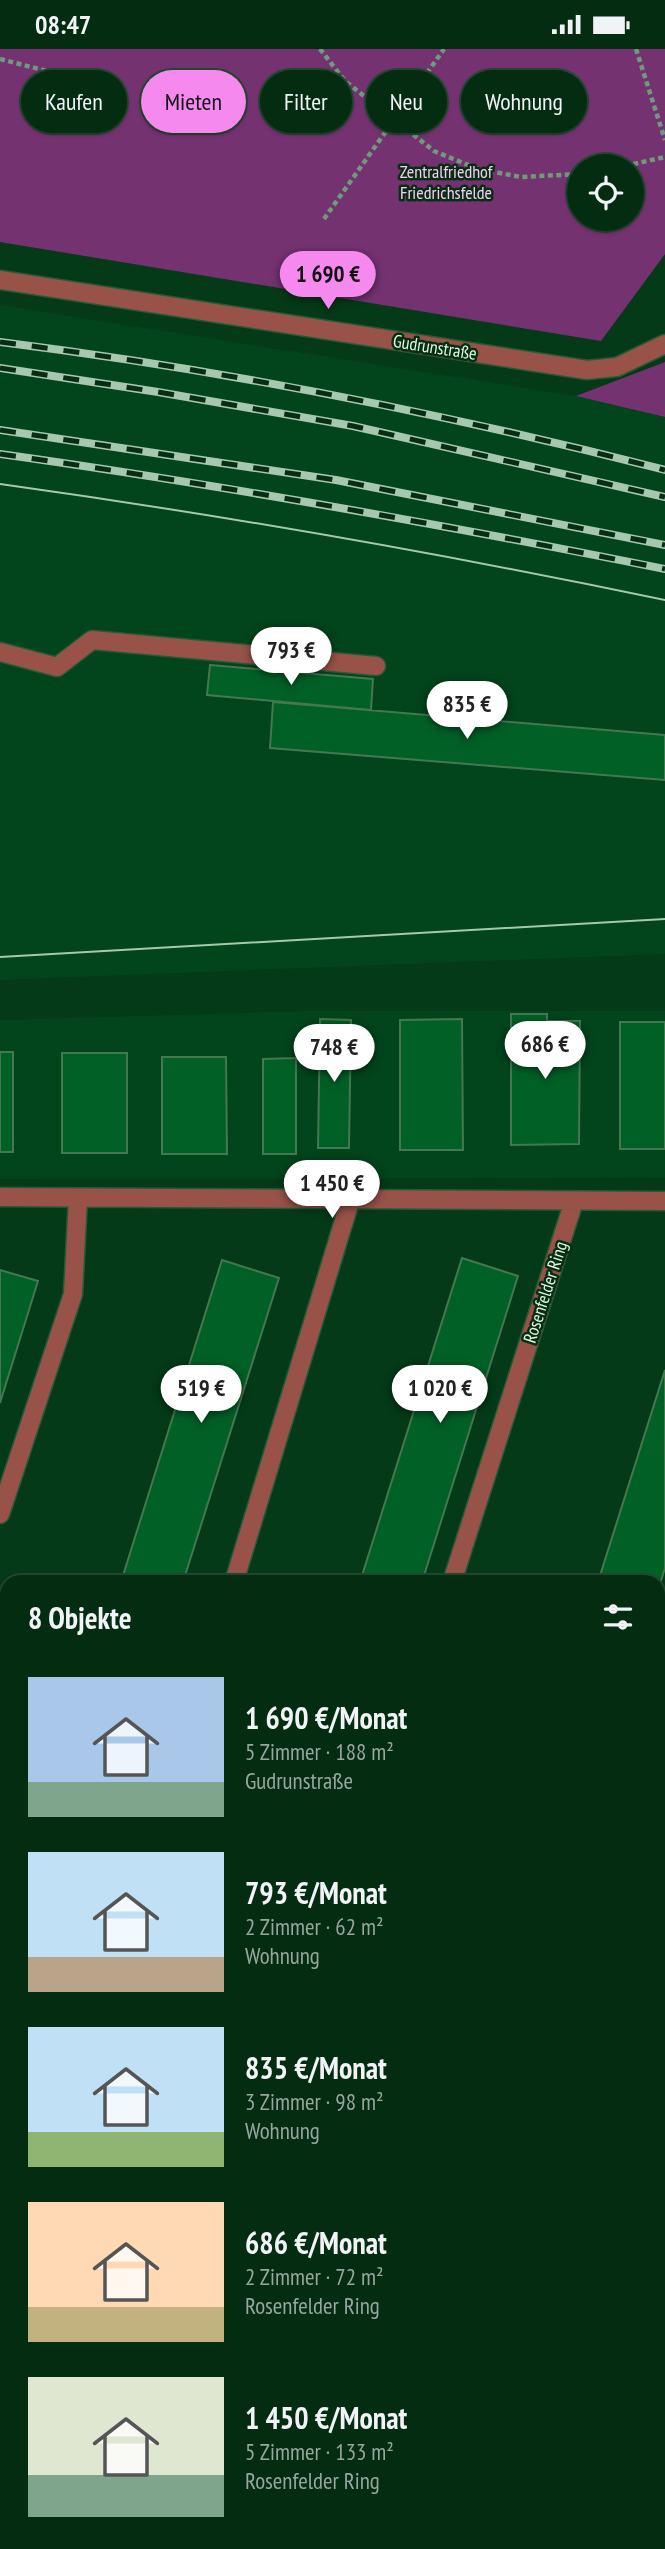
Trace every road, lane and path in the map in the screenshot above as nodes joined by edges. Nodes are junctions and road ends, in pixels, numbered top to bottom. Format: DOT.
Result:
graph roads {
  1 [pos="320,49"];
  2 [pos="443,49"];
  3 [pos="636,49"];
  4 [pos="0,59"];
  5 [pos="43,70"];
  6 [pos="428,70"];
  7 [pos="366,97"];
  8 [pos="384,133"];
  9 [pos="412,133"];
  10 [pos="665,139"];
  11 [pos="665,157"];
  12 [pos="644,162"];
  13 [pos="567,175"];
  14 [pos="324,219"];
  15 [pos="0,280"];
  16 [pos="663,341"];
  17 [pos="0,652"];
  18 [pos="376,666"];
  19 [pos="0,1197"];
  20 [pos="78,1198"];
  21 [pos="350,1201"];
  22 [pos="574,1201"];
  23 [pos="665,1201"];
  24 [pos="0,1514"];
  25 [pos="236,1575"];
  26 [pos="454,1575"];
  1 -- 7 [label="path"];
  2 -- 6 [label="path"];
  3 -- 10 [label="path"];
  4 -- 5 [label="path"];
  8 -- 14 [label="path"];
  9 -- 13 [label="path"];
  11 -- 12 [label="path"];
  15 -- 16 [label="street, Gudrunstraße"];
  17 -- 18 [label="street"];
  19 -- 20 [label="street"];
  20 -- 21 [label="street"];
  20 -- 24 [label="street"];
  21 -- 22 [label="street"];
  21 -- 25 [label="street"];
  22 -- 23 [label="street"];
  22 -- 26 [label="street, Rosenfelder Ring"];
}
